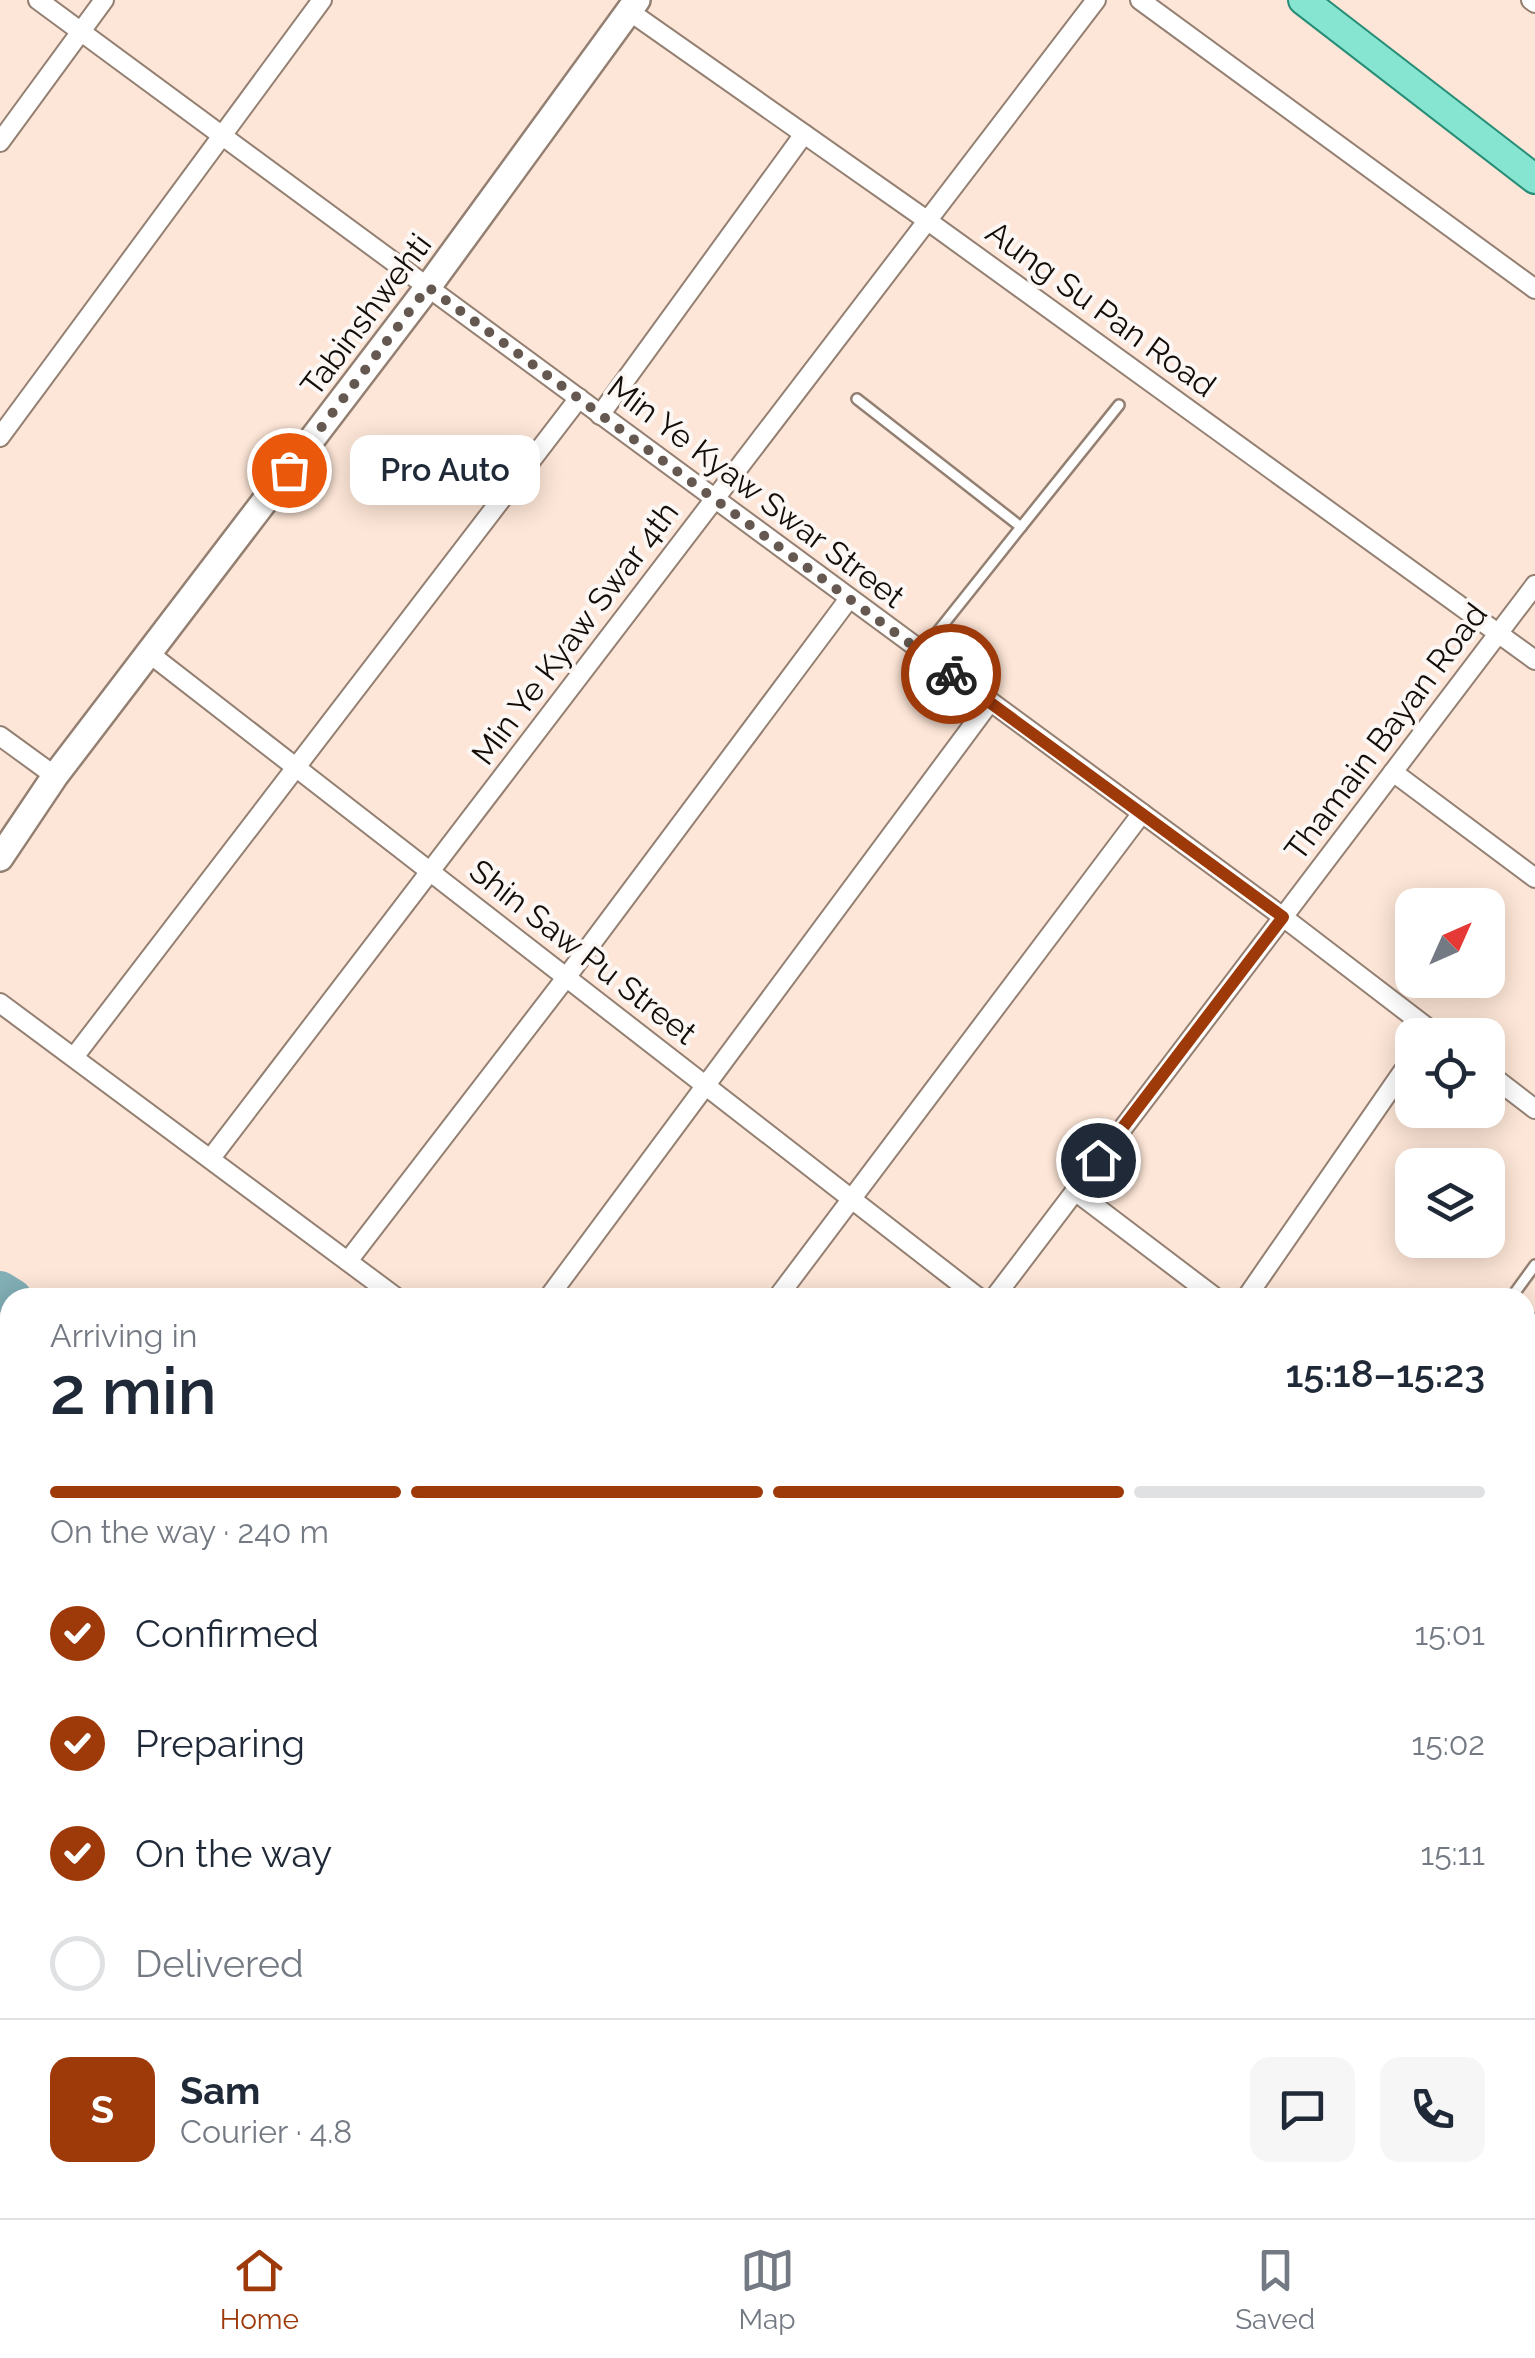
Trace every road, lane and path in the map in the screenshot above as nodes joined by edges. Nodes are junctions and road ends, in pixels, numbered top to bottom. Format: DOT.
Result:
graph roads {
  1 [pos="38,0"];
  2 [pos="104,0"];
  3 [pos="322,0"];
  4 [pos="1096,0"];
  5 [pos="1140,0"];
  6 [pos="1303,0"];
  7 [pos="633,5"];
  8 [pos="81,32"];
  9 [pos="804,134"];
  10 [pos="222,137"];
  11 [pos="0,142"];
  12 [pos="1535,179"];
  13 [pos="928,221"];
  14 [pos="428,287"];
  15 [pos="1535,289"];
  16 [pos="579,398"];
  17 [pos="857,398"];
  18 [pos="1120,404"];
  19 [pos="600,415"];
  20 [pos="0,437"];
  21 [pos="715,499"];
  22 [pos="1021,527"];
  23 [pos="1535,585"];
  24 [pos="848,600"];
  25 [pos="1498,633"];
  26 [pos="922,653"];
  27 [pos="150,654"];
  28 [pos="1535,660"];
  29 [pos="990,702"];
  30 [pos="0,736"];
  31 [pos="296,767"];
  32 [pos="1393,772"];
  33 [pos="55,776"];
  34 [pos="1142,814"];
  35 [pos="0,858"];
  36 [pos="430,871"];
  37 [pos="1535,878"];
  38 [pos="1283,917"];
  39 [pos="566,979"];
  40 [pos="0,1004"];
  41 [pos="1412,1018"];
  42 [pos="74,1057"];
  43 [pos="1395,1083"];
  44 [pos="705,1086"];
  45 [pos="1505,1086"];
  46 [pos="1535,1110"];
  47 [pos="211,1158"];
  48 [pos="1075,1190"];
  49 [pos="850,1197"];
  50 [pos="348,1261"];
  51 [pos="1535,1265"];
  52 [pos="384,1288"];
  53 [pos="555,1288"];
  54 [pos="784,1288"];
  55 [pos="966,1288"];
  56 [pos="1002,1288"];
  57 [pos="1203,1288"];
  58 [pos="1253,1288"];
  59 [pos="1518,1288"];
  1 -- 8 [label="street, Min Ye Kyaw Swar Street"];
  2 -- 8 [label="street"];
  3 -- 10 [label="street"];
  4 -- 13 [label="street, Min Ye Kyaw Swar 4th"];
  5 -- 15 [label="street"];
  6 -- 12 [label="main road"];
  7 -- 9 [label="street, Aung Su Pan Road"];
  7 -- 14 [label="main road, Tabinshwehti"];
  8 -- 10 [label="street, Min Ye Kyaw Swar Street"];
  8 -- 11 [label="street"];
  9 -- 13 [label="street, Aung Su Pan Road"];
  9 -- 19 [label="street"];
  10 -- 14 [label="street, Min Ye Kyaw Swar Street"];
  10 -- 20 [label="street"];
  13 -- 21 [label="street, Min Ye Kyaw Swar 4th"];
  13 -- 25 [label="street, Aung Su Pan Road"];
  14 -- 16 [label="street, Min Ye Kyaw Swar Street"];
  14 -- 27 [label="main road, Tabinshwehti"];
  16 -- 19 [label="street, Min Ye Kyaw Swar Street"];
  16 -- 31 [label="street"];
  17 -- 22 [label="lane"];
  18 -- 22 [label="lane"];
  19 -- 21 [label="street, Min Ye Kyaw Swar Street"];
  21 -- 24 [label="street, Min Ye Kyaw Swar Street"];
  21 -- 36 [label="street, Min Ye Kyaw Swar 4th"];
  22 -- 26 [label="lane"];
  23 -- 25 [label="street, Thamain Bayan Road"];
  24 -- 26 [label="street, Min Ye Kyaw Swar Street"];
  24 -- 39 [label="street"];
  25 -- 28 [label="street, Aung Su Pan Road"];
  25 -- 32 [label="street, Thamain Bayan Road"];
  26 -- 29 [label="street, Min Ye Kyaw Swar Street"];
  27 -- 31 [label="street, Shin Saw Pu Street"];
  27 -- 33 [label="main road, Tabinshwehti"];
  29 -- 34 [label="street, Min Ye Kyaw Swar Street"];
  29 -- 44 [label="street"];
  30 -- 33 [label="street"];
  31 -- 36 [label="street, Shin Saw Pu Street"];
  31 -- 42 [label="street"];
  32 -- 37 [label="street"];
  32 -- 38 [label="street, Thamain Bayan Road"];
  33 -- 35 [label="main road, Tabinshwehti"];
  34 -- 38 [label="street, Min Ye Kyaw Swar Street"];
  34 -- 49 [label="street"];
  36 -- 39 [label="street, Shin Saw Pu Street"];
  36 -- 47 [label="street, Min Ye Kyaw Swar 4th"];
  38 -- 41 [label="street, Min Ye Kyaw Swar Street"];
  38 -- 48 [label="street, Thamain Bayan Road"];
  39 -- 44 [label="street, Shin Saw Pu Street"];
  39 -- 50 [label="street"];
  40 -- 42 [label="street"];
  42 -- 47 [label="street"];
  43 -- 58 [label="street"];
  44 -- 49 [label="street, Shin Saw Pu Street"];
  44 -- 53 [label="street"];
  45 -- 46 [label="street"];
  47 -- 50 [label="street"];
  48 -- 56 [label="street, Thamain Bayan Road"];
  48 -- 57 [label="street"];
  49 -- 54 [label="street"];
  49 -- 55 [label="street, Shin Saw Pu Street"];
  50 -- 52 [label="street"];
  51 -- 59 [label="lane"];
}
